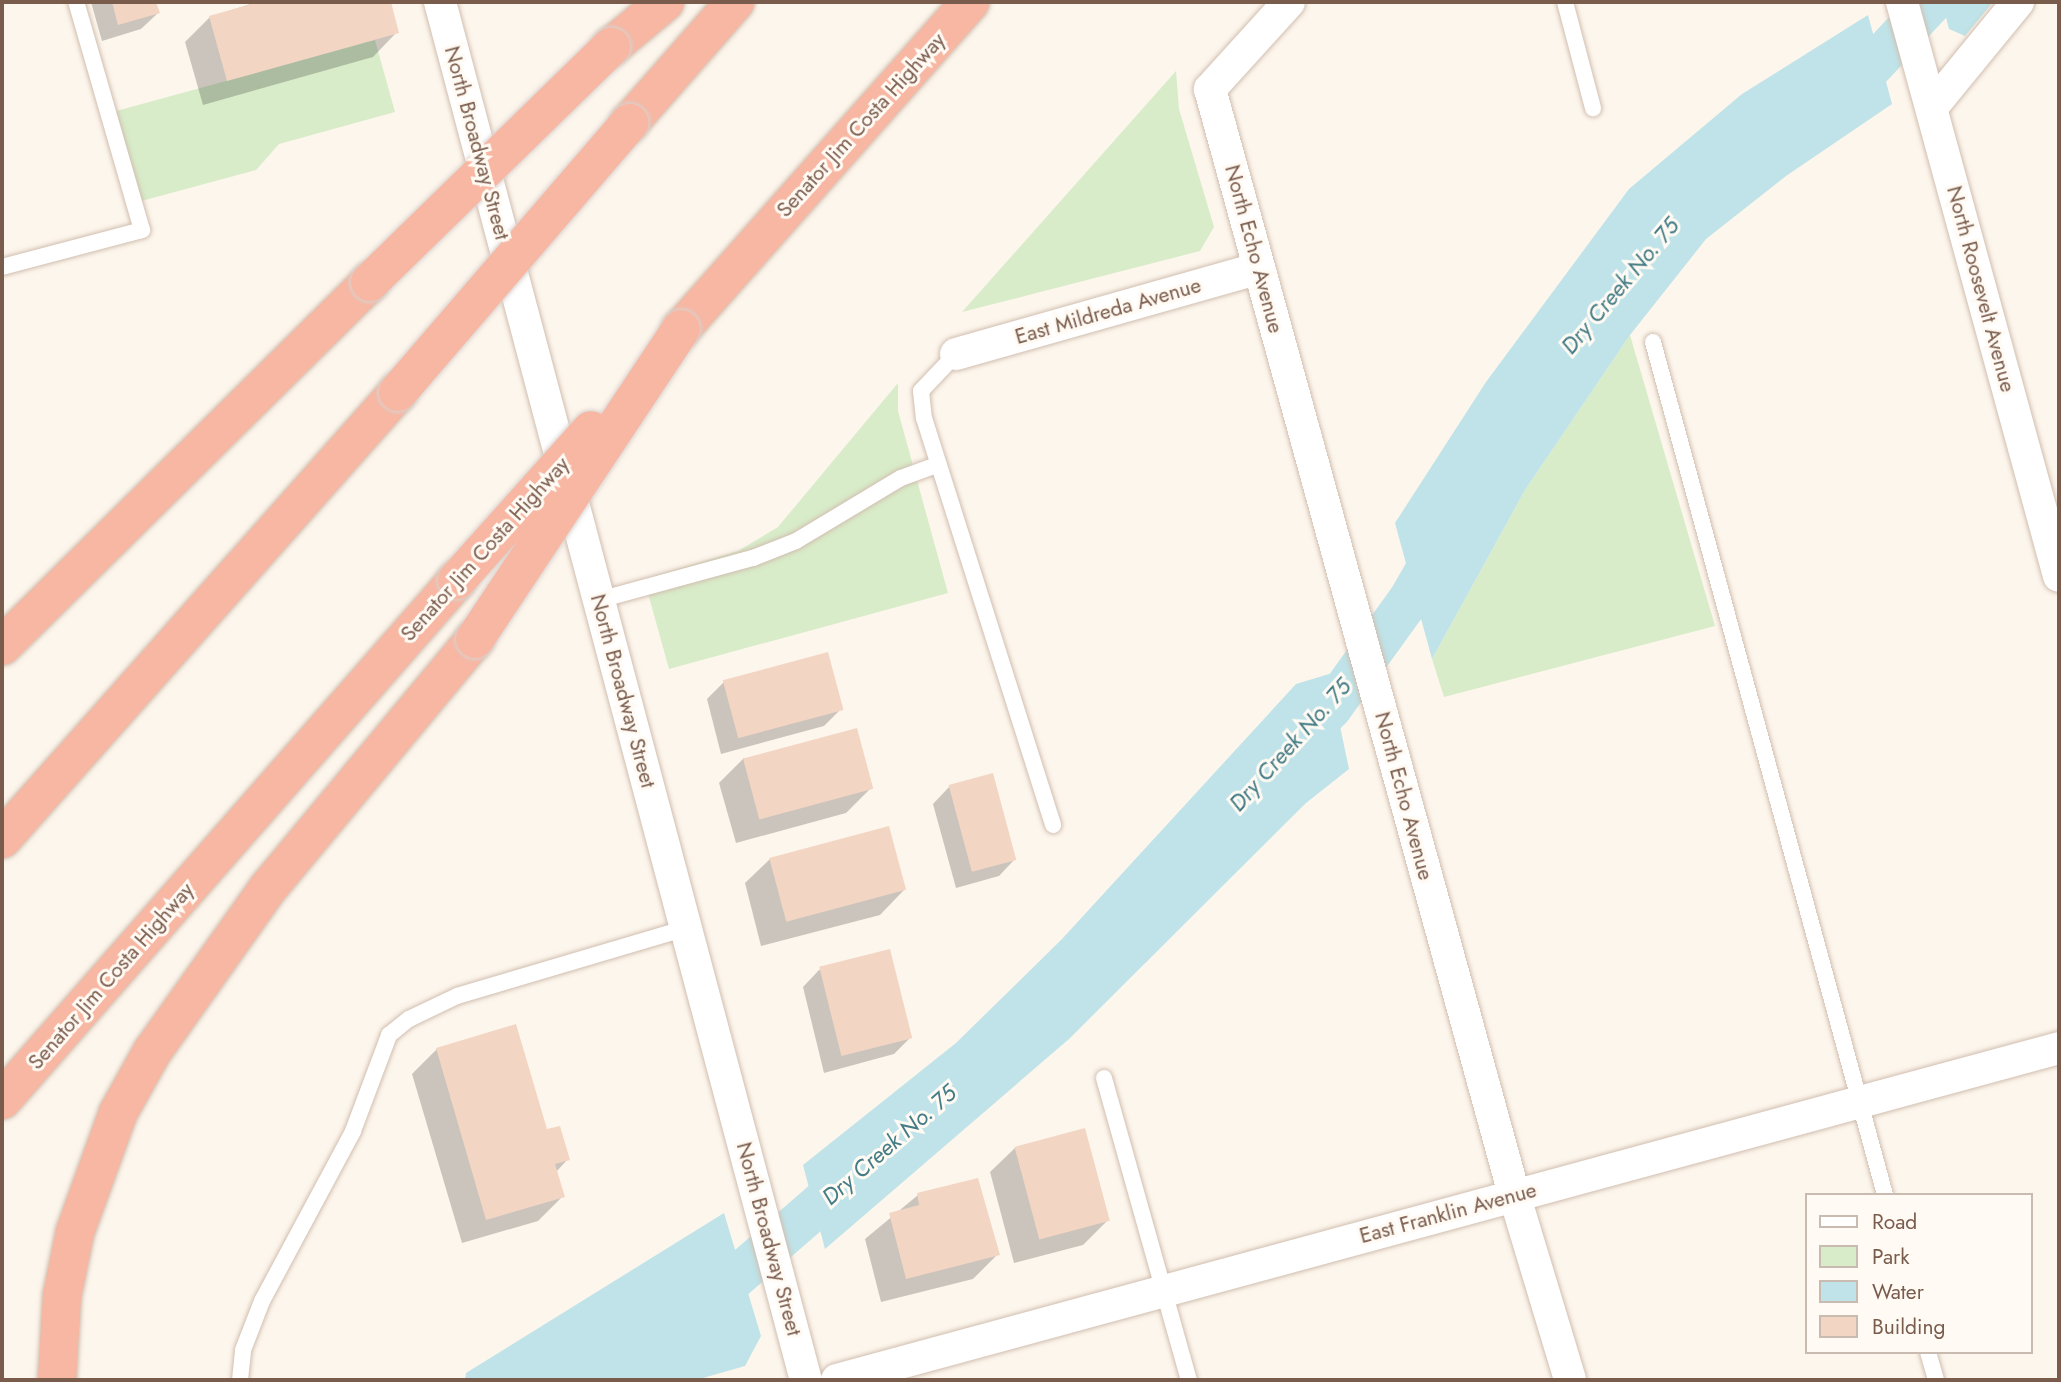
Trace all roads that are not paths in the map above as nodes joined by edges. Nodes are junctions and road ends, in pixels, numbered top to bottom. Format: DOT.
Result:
graph roads {
  1 [pos="76,2"];
  2 [pos="440,2"];
  3 [pos="665,2"];
  4 [pos="734,2"];
  5 [pos="970,2"];
  6 [pos="1289,2"];
  7 [pos="1565,2"];
  8 [pos="1902,2"];
  9 [pos="2018,2"];
  10 [pos="1932,107"];
  11 [pos="1593,108"];
  12 [pos="2,267"];
  13 [pos="1259,268"];
  14 [pos="681,329"];
  15 [pos="1653,342"];
  16 [pos="956,354"];
  17 [pos="939,464"];
  18 [pos="2059,576"];
  19 [pos="599,600"];
  20 [pos="2,646"];
  21 [pos="1052,825"];
  22 [pos="2,839"];
  23 [pos="686,928"];
  24 [pos="2059,1048"];
  25 [pos="1104,1078"];
  26 [pos="2,1100"];
  27 [pos="1860,1101"];
  28 [pos="1884,1193"];
  29 [pos="1514,1194"];
  30 [pos="1165,1291"];
  31 [pos="1929,1354"];
  32 [pos="57,1380"];
  33 [pos="240,1380"];
  34 [pos="807,1380"];
  35 [pos="837,1380"];
  36 [pos="1189,1380"];
  37 [pos="1570,1380"];
  38 [pos="1936,1380"];
  1 -- 12 [label="lane"];
  2 -- 19 [label="street, North Broadway Street"];
  3 -- 20 [label="highway, bridge"];
  4 -- 22 [label="highway, bridge"];
  5 -- 14 [label="highway, Senator Jim Costa Highway"];
  6 -- 13 [label="street, North Echo Avenue"];
  7 -- 11 [label="lane"];
  8 -- 10 [label="street, North Roosevelt Avenue"];
  9 -- 10 [label="street"];
  10 -- 18 [label="street, North Roosevelt Avenue"];
  13 -- 16 [label="street, East Mildreda Avenue"];
  13 -- 29 [label="street, North Echo Avenue"];
  14 -- 26 [label="highway, Senator Jim Costa Highway, bridge"];
  14 -- 32 [label="highway, bridge"];
  15 -- 27 [label="lane"];
  16 -- 17 [label="lane"];
  17 -- 19 [label="lane"];
  17 -- 21 [label="lane"];
  19 -- 23 [label="street, North Broadway Street"];
  23 -- 33 [label="lane"];
  23 -- 34 [label="street, North Broadway Street"];
  24 -- 27 [label="street, East Franklin Avenue"];
  25 -- 30 [label="lane"];
  27 -- 28 [label="lane"];
  27 -- 29 [label="street, East Franklin Avenue"];
  29 -- 30 [label="street, East Franklin Avenue"];
  29 -- 37 [label="street, North Echo Avenue"];
  30 -- 35 [label="street, East Franklin Avenue"];
  30 -- 36 [label="lane"];
  31 -- 38 [label="lane"];
}
